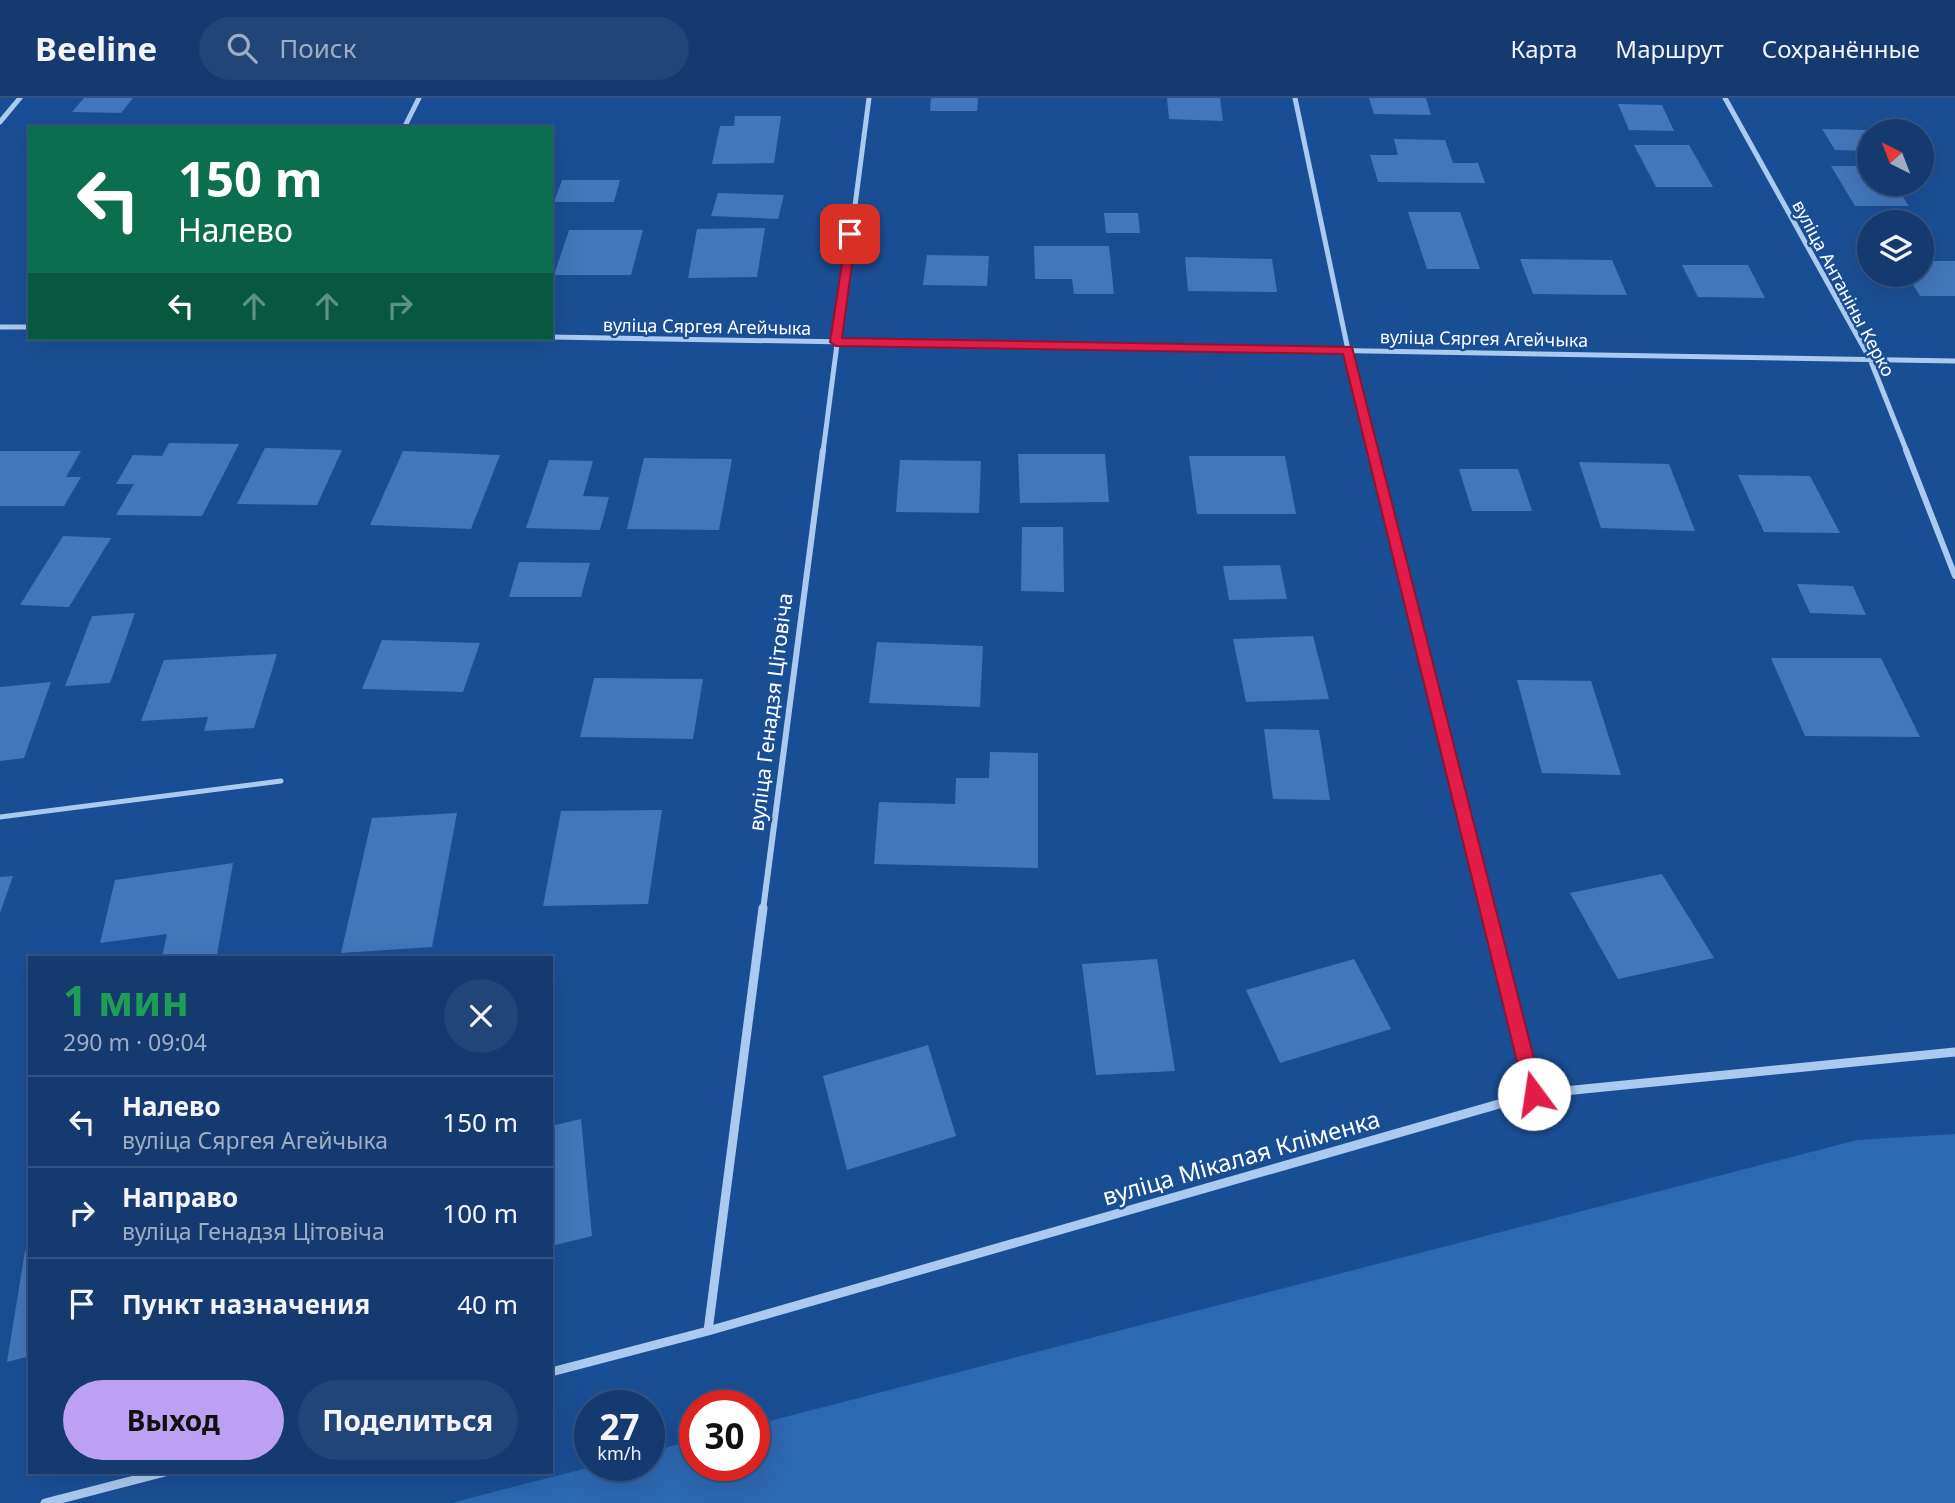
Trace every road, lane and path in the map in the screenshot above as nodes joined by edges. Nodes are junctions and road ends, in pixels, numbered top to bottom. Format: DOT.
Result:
graph roads {
  1 [pos="20,98"];
  2 [pos="419,98"];
  3 [pos="869,98"];
  4 [pos="1295,98"];
  5 [pos="1725,98"];
  6 [pos="0,122"];
  7 [pos="405,126"];
  8 [pos="0,327"];
  9 [pos="28,327"];
  10 [pos="553,337"];
  11 [pos="836,342"];
  12 [pos="1348,350"];
  13 [pos="1870,359"];
  14 [pos="1955,360"];
  15 [pos="1955,576"];
  16 [pos="281,781"];
  17 [pos="0,817"];
  18 [pos="1955,1052"];
  19 [pos="1534,1094"];
  20 [pos="708,1331"];
  21 [pos="553,1371"];
  22 [pos="157,1474"];
  23 [pos="45,1503"];
  1 -- 6 [label="street"];
  2 -- 7 [label="street"];
  3 -- 11 [label="street, вуліца Генадзя Цітовіча"];
  4 -- 12 [label="street"];
  5 -- 13 [label="street, вуліца Антаніны Керко"];
  8 -- 9 [label="street"];
  10 -- 11 [label="street, вуліца Сяргея Агейчыка"];
  11 -- 12 [label="street, вуліца Сяргея Агейчыка"];
  11 -- 20 [label="street, вуліца Генадзя Цітовіча"];
  12 -- 13 [label="street, вуліца Сяргея Агейчыка"];
  12 -- 19 [label="street"];
  13 -- 14 [label="street, вуліца Сяргея Агейчыка"];
  13 -- 15 [label="street, вуліца Антаніны Керко"];
  16 -- 17 [label="lane"];
  18 -- 19 [label="street, вуліца Мікалая Кліменка"];
  19 -- 20 [label="street, вуліца Мікалая Кліменка"];
  20 -- 21 [label="street, вуліца Мікалая Кліменка"];
  22 -- 23 [label="street"];
}
